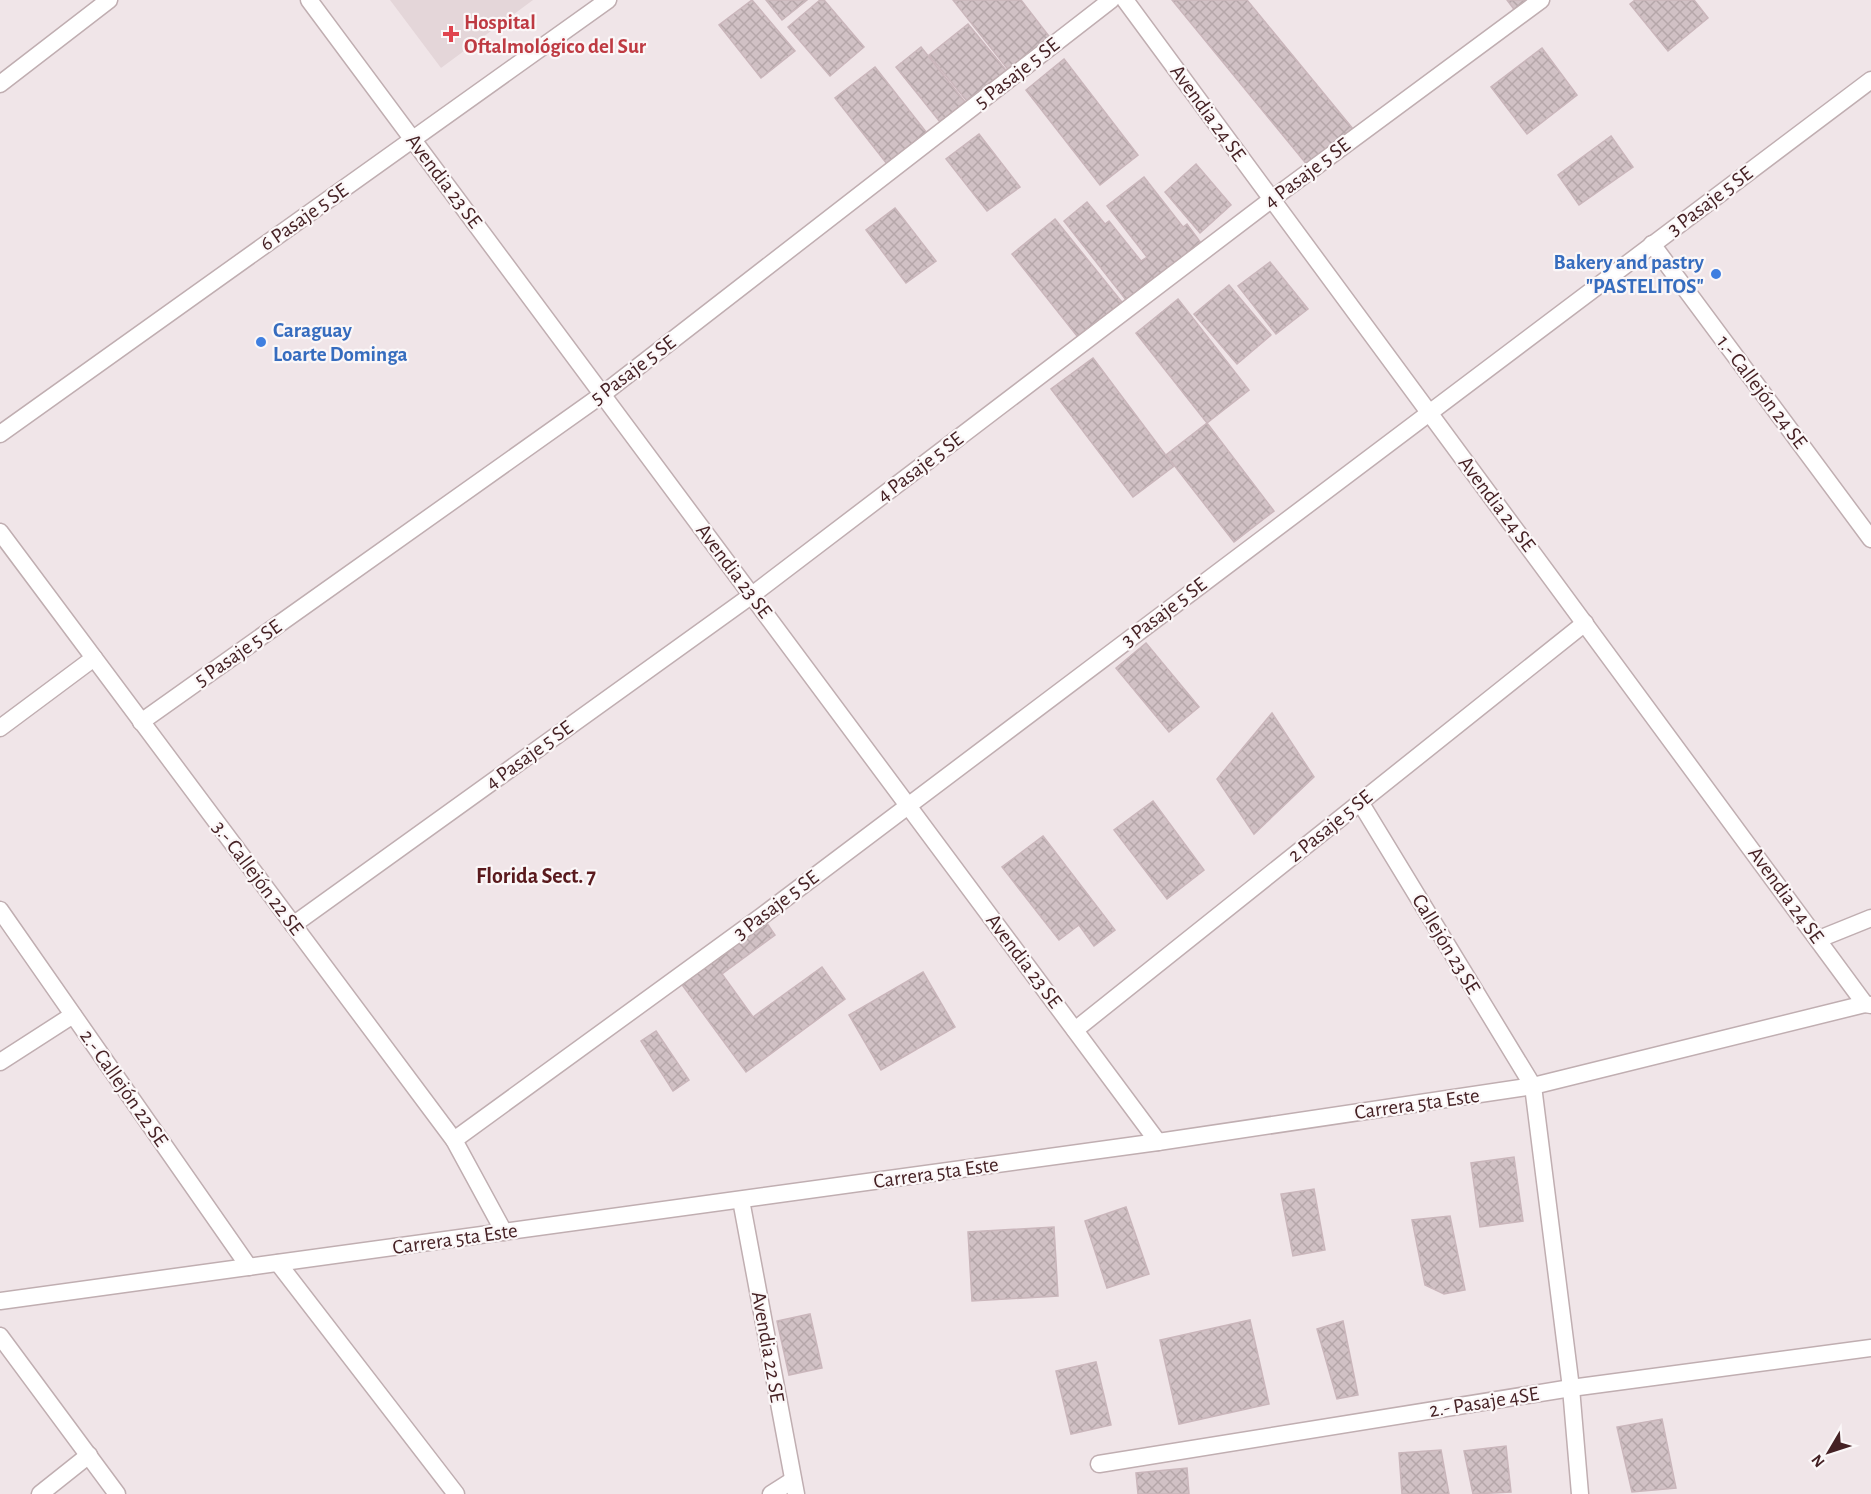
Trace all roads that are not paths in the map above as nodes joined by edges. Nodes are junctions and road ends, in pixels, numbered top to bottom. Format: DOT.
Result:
graph roads {
  1 [pos="109,0"];
  2 [pos="309,0"];
  3 [pos="608,0"];
  4 [pos="1111,0"];
  5 [pos="1125,0"];
  6 [pos="1541,0"];
  7 [pos="1871,80"];
  8 [pos="0,84"];
  9 [pos="414,140"];
  10 [pos="1272,199"];
  11 [pos="1653,244"];
  12 [pos="603,394"];
  13 [pos="1429,412"];
  14 [pos="0,434"];
  15 [pos="0,532"];
  16 [pos="1871,539"];
  17 [pos="752,595"];
  18 [pos="1585,622"];
  19 [pos="93,658"];
  20 [pos="141,722"];
  21 [pos="0,728"];
  22 [pos="1360,802"];
  23 [pos="908,805"];
  24 [pos="0,910"];
  25 [pos="1871,918"];
  26 [pos="293,925"];
  27 [pos="1819,939"];
  28 [pos="1868,1004"];
  29 [pos="73,1015"];
  30 [pos="1075,1029"];
  31 [pos="0,1062"];
  32 [pos="1533,1086"];
  33 [pos="454,1140"];
  34 [pos="1158,1142"];
  35 [pos="741,1200"];
  36 [pos="504,1232"];
  37 [pos="278,1263"];
  38 [pos="249,1267"];
  39 [pos="0,1301"];
  40 [pos="0,1336"];
  41 [pos="1871,1348"];
  42 [pos="1571,1388"];
  43 [pos="89,1455"];
  44 [pos="1099,1464"];
  45 [pos="794,1487"];
  46 [pos="40,1494"];
  47 [pos="117,1494"];
  48 [pos="456,1494"];
  49 [pos="771,1494"];
  50 [pos="1580,1494"];
  1 -- 8 [label="street"];
  2 -- 9 [label="street, Avendia 23 SE"];
  3 -- 9 [label="street, 6 Pasaje 5 SE"];
  4 -- 12 [label="street, 5 Pasaje 5 SE"];
  5 -- 10 [label="street, Avendia 24 SE"];
  6 -- 10 [label="street, 4 Pasaje 5 SE"];
  7 -- 11 [label="street, 3 Pasaje 5 SE"];
  9 -- 12 [label="street, Avendia 23 SE"];
  9 -- 14 [label="street, 6 Pasaje 5 SE"];
  10 -- 13 [label="street, Avendia 24 SE"];
  10 -- 17 [label="street, 4 Pasaje 5 SE"];
  11 -- 13 [label="street, 3 Pasaje 5 SE"];
  11 -- 16 [label="street, 1.- Callejón 24 SE"];
  12 -- 17 [label="street, Avendia 23 SE"];
  12 -- 20 [label="street, 5 Pasaje 5 SE"];
  13 -- 18 [label="street, Avendia 24 SE"];
  13 -- 23 [label="street, 3 Pasaje 5 SE"];
  15 -- 19 [label="street, 3.- Callejón 22 SE"];
  17 -- 23 [label="street, Avendia 23 SE"];
  17 -- 26 [label="street, 4 Pasaje 5 SE"];
  18 -- 22 [label="street, 2 Pasaje 5 SE"];
  18 -- 27 [label="street, Avendia 24 SE"];
  19 -- 20 [label="street, 3.- Callejón 22 SE"];
  19 -- 21 [label="street"];
  20 -- 26 [label="street, 3.- Callejón 22 SE"];
  22 -- 30 [label="street, 2 Pasaje 5 SE"];
  22 -- 32 [label="street, Callejón 23 SE"];
  23 -- 30 [label="street, Avendia 23 SE"];
  23 -- 33 [label="street, 3 Pasaje 5 SE"];
  24 -- 29 [label="street, 2.- Callejón 22 SE"];
  25 -- 27 [label="street"];
  26 -- 33 [label="street, 3.- Callejón 22 SE"];
  27 -- 28 [label="street, Avendia 24 SE"];
  28 -- 32 [label="street, Carrera 5ta Este"];
  29 -- 31 [label="street"];
  29 -- 38 [label="street, 2.- Callejón 22 SE"];
  30 -- 34 [label="street, Avendia 23 SE"];
  32 -- 34 [label="street, Carrera 5ta Este"];
  32 -- 42 [label="street"];
  33 -- 36 [label="street, 3.- Callejón 22 SE"];
  34 -- 35 [label="street, Carrera 5ta Este"];
  35 -- 36 [label="street, Carrera 5ta Este"];
  35 -- 45 [label="street, Avendia 22 SE"];
  36 -- 37 [label="street, Carrera 5ta Este"];
  37 -- 38 [label="street, Carrera 5ta Este"];
  37 -- 48 [label="street"];
  38 -- 39 [label="street, Carrera 5ta Este"];
  40 -- 43 [label="street"];
  41 -- 42 [label="street, 2.- Pasaje 4SE"];
  42 -- 44 [label="street, 2.- Pasaje 4SE"];
  42 -- 50 [label="street"];
  43 -- 46 [label="street"];
  43 -- 47 [label="street"];
  45 -- 49 [label="street"];
}
